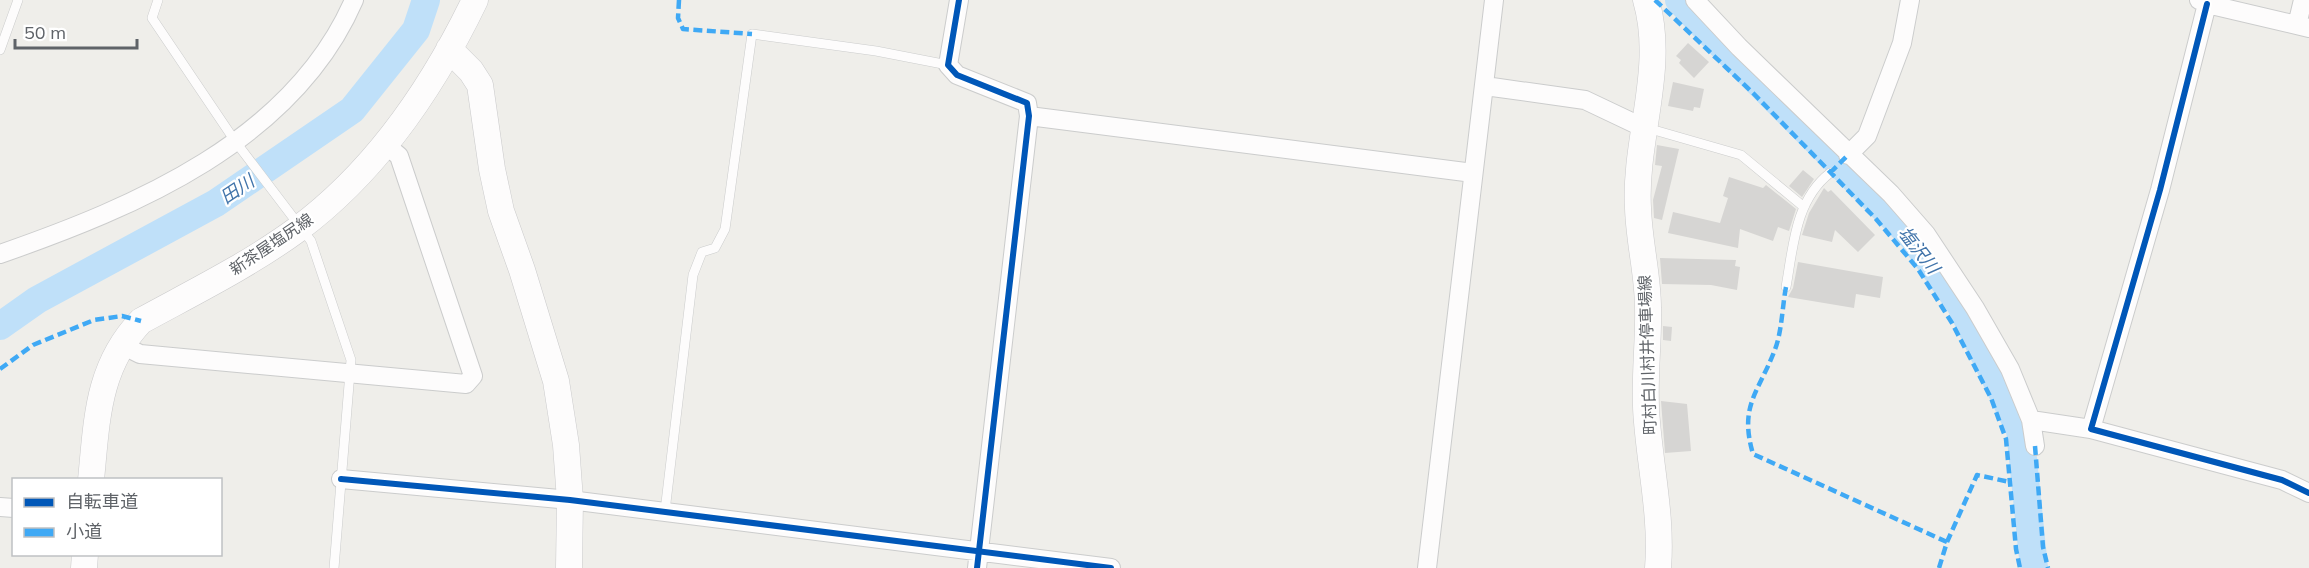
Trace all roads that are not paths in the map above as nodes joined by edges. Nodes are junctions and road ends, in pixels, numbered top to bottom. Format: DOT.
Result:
graph roads {
  1 [pos="18,0"];
  2 [pos="158,0"];
  3 [pos="354,0"];
  4 [pos="475,0"];
  5 [pos="959,0"];
  6 [pos="1494,0"];
  7 [pos="1646,0"];
  8 [pos="1695,0"];
  9 [pos="1910,0"];
  10 [pos="2303,0"];
  11 [pos="2203,2"];
  12 [pos="2303,26"];
  13 [pos="449,49"];
  14 [pos="0,50"];
  15 [pos="948,65"];
  16 [pos="1485,86"];
  17 [pos="1029,116"];
  18 [pos="1644,128"];
  19 [pos="237,142"];
  20 [pos="386,145"];
  21 [pos="1848,154"];
  22 [pos="1473,173"];
  23 [pos="1830,173"];
  24 [pos="1804,207"];
  25 [pos="296,223"];
  26 [pos="0,254"];
  27 [pos="1786,287"];
  28 [pos="122,345"];
  29 [pos="351,374"];
  30 [pos="2031,420"];
  31 [pos="2091,429"];
  32 [pos="2035,446"];
  33 [pos="91,478"];
  34 [pos="341,479"];
  35 [pos="2309,493"];
  36 [pos="570,500"];
  37 [pos="665,511"];
  38 [pos="979,560"];
  39 [pos="334,568"];
  40 [pos="569,568"];
  41 [pos="1111,568"];
  42 [pos="1427,568"];
  43 [pos="1658,568"];
  1 -- 14 [label="lane"];
  2 -- 19 [label="lane"];
  3 -- 19 [label="street"];
  4 -- 13 [label="main road, 新茶屋塩尻線"];
  5 -- 15 [label="street"];
  6 -- 16 [label="street"];
  7 -- 18 [label="main road, 町村白川村井停車場線"];
  8 -- 21 [label="street"];
  9 -- 21 [label="street"];
  10 -- 12 [label="street"];
  11 -- 12 [label="street"];
  11 -- 31 [label="street"];
  13 -- 20 [label="main road, 新茶屋塩尻線"];
  13 -- 36 [label="main road"];
  15 -- 17 [label="street"];
  15 -- 37 [label="lane"];
  16 -- 18 [label="street"];
  16 -- 22 [label="street"];
  17 -- 22 [label="street"];
  17 -- 38 [label="street"];
  18 -- 24 [label="lane"];
  18 -- 43 [label="main road, 町村白川村井停車場線"];
  19 -- 25 [label="lane"];
  19 -- 26 [label="street"];
  20 -- 25 [label="main road, 新茶屋塩尻線"];
  20 -- 29 [label="street"];
  21 -- 30 [label="street"];
  22 -- 42 [label="street"];
  23 -- 24 [label="lane"];
  24 -- 27 [label="lane"];
  25 -- 28 [label="main road, 新茶屋塩尻線"];
  25 -- 29 [label="lane"];
  28 -- 29 [label="street"];
  28 -- 33 [label="main road, 新茶屋塩尻線"];
  29 -- 34 [label="lane"];
  30 -- 31 [label="street"];
  30 -- 32 [label="street"];
  31 -- 35 [label="street"];
  34 -- 36 [label="street"];
  34 -- 39 [label="lane"];
  36 -- 37 [label="street"];
  36 -- 40 [label="main road"];
  37 -- 38 [label="street"];
  38 -- 41 [label="street"];
}
